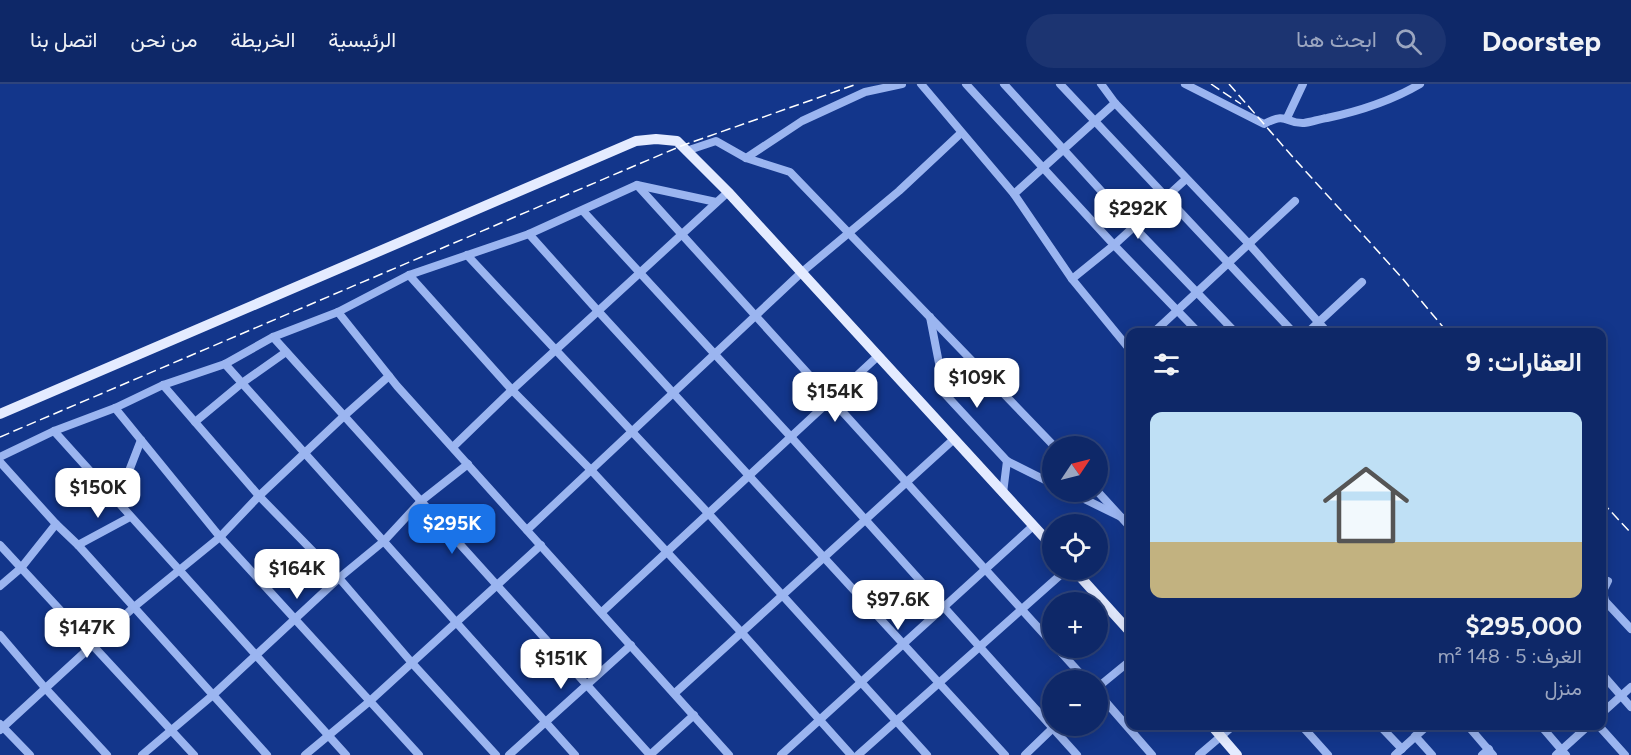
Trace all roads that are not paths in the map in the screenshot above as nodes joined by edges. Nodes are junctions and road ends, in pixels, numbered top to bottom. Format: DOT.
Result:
graph roads {
  1 [pos="902,84"];
  2 [pos="921,84"];
  3 [pos="966,84"];
  4 [pos="1004,84"];
  5 [pos="1060,84"];
  6 [pos="1101,84"];
  7 [pos="1185,84"];
  8 [pos="1303,84"];
  9 [pos="1420,84"];
  10 [pos="1115,103"];
  11 [pos="1287,118"];
  12 [pos="1094,121"];
  13 [pos="961,133"];
  14 [pos="1064,149"];
  15 [pos="686,151"];
  16 [pos="746,158"];
  17 [pos="1043,168"];
  18 [pos="1186,179"];
  19 [pos="637,185"];
  20 [pos="728,192"];
  21 [pos="1014,194"];
  22 [pos="1166,198"];
  23 [pos="1295,201"];
  24 [pos="716,202"];
  25 [pos="583,211"];
  26 [pos="1134,227"];
  27 [pos="850,232"];
  28 [pos="529,234"];
  29 [pos="681,234"];
  30 [pos="1249,244"];
  31 [pos="1114,245"];
  32 [pos="467,255"];
  33 [pos="1229,262"];
  34 [pos="639,273"];
  35 [pos="802,273"];
  36 [pos="409,275"];
  37 [pos="1072,279"];
  38 [pos="1362,282"];
  39 [pos="1198,291"];
  40 [pos="1178,309"];
  41 [pos="598,311"];
  42 [pos="338,312"];
  43 [pos="755,316"];
  44 [pos="930,316"];
  45 [pos="1319,322"];
  46 [pos="1158,328"];
  47 [pos="1195,328"];
  48 [pos="1231,328"];
  49 [pos="1289,328"];
  50 [pos="1312,328"];
  51 [pos="1324,328"];
  52 [pos="273,337"];
  53 [pos="1126,345"];
  54 [pos="555,350"];
  55 [pos="286,352"];
  56 [pos="714,355"];
  57 [pos="878,356"];
  58 [pos="225,364"];
  59 [pos="389,376"];
  60 [pos="242,383"];
  61 [pos="163,385"];
  62 [pos="512,390"];
  63 [pos="673,393"];
  64 [pos="831,399"];
  65 [pos="115,408"];
  66 [pos="0,414"];
  67 [pos="344,416"];
  68 [pos="195,422"];
  69 [pos="54,431"];
  70 [pos="632,431"];
  71 [pos="1045,436"];
  72 [pos="791,437"];
  73 [pos="954,439"];
  74 [pos="141,440"];
  75 [pos="453,447"];
  76 [pos="305,453"];
  77 [pos="0,457"];
  78 [pos="1007,461"];
  79 [pos="0,462"];
  80 [pos="468,464"];
  81 [pos="591,470"];
  82 [pos="749,476"];
  83 [pos="1042,478"];
  84 [pos="906,482"];
  85 [pos="1003,493"];
  86 [pos="259,496"];
  87 [pos="421,501"];
  88 [pos="117,502"];
  89 [pos="1090,502"];
  90 [pos="1107,502"];
  91 [pos="708,513"];
  92 [pos="130,517"];
  93 [pos="1121,517"];
  94 [pos="866,519"];
  95 [pos="1126,522"];
  96 [pos="56,524"];
  97 [pos="1033,526"];
  98 [pos="527,530"];
  99 [pos="1042,536"];
  100 [pos="220,537"];
  101 [pos="384,541"];
  102 [pos="78,544"];
  103 [pos="0,545"];
  104 [pos="541,545"];
  105 [pos="667,552"];
  106 [pos="824,558"];
  107 [pos="21,568"];
  108 [pos="985,569"];
  109 [pos="180,572"];
  110 [pos="339,578"];
  111 [pos="1055,580"];
  112 [pos="1083,580"];
  113 [pos="1608,581"];
  114 [pos="496,585"];
  115 [pos="1606,585"];
  116 [pos="0,586"];
  117 [pos="782,596"];
  118 [pos="1606,605"];
  119 [pos="134,607"];
  120 [pos="944,607"];
  121 [pos="1022,609"];
  122 [pos="602,612"];
  123 [pos="295,619"];
  124 [pos="457,623"];
  125 [pos="1126,627"];
  126 [pos="1631,629"];
  127 [pos="1042,632"];
  128 [pos="742,633"];
  129 [pos="0,635"];
  130 [pos="903,644"];
  131 [pos="631,645"];
  132 [pos="93,646"];
  133 [pos="979,647"];
  134 [pos="256,656"];
  135 [pos="1066,658"];
  136 [pos="412,663"];
  137 [pos="1126,664"];
  138 [pos="1077,670"];
  139 [pos="1108,679"];
  140 [pos="1606,679"];
  141 [pos="861,682"];
  142 [pos="938,683"];
  143 [pos="587,685"];
  144 [pos="1631,687"];
  145 [pos="46,689"];
  146 [pos="675,693"];
  147 [pos="213,695"];
  148 [pos="1621,696"];
  149 [pos="370,701"];
  150 [pos="1108,704"];
  151 [pos="1631,706"];
  152 [pos="1606,709"];
  153 [pos="1042,714"];
  154 [pos="694,715"];
  155 [pos="819,720"];
  156 [pos="545,722"];
  157 [pos="896,722"];
  158 [pos="1126,725"];
  159 [pos="1,726"];
  160 [pos="170,730"];
  161 [pos="1130,730"];
  162 [pos="1215,730"];
  163 [pos="1229,730"];
  164 [pos="1306,730"];
  165 [pos="1383,730"];
  166 [pos="1422,730"];
  167 [pos="1471,730"];
  168 [pos="1544,730"];
  169 [pos="1584,730"];
  170 [pos="1603,730"];
  171 [pos="328,735"];
  172 [pos="1044,736"];
  173 [pos="1061,736"];
  174 [pos="1415,736"];
  175 [pos="1221,737"];
  176 [pos="1398,753"];
  177 [pos="1488,753"];
  178 [pos="1561,753"];
  179 [pos="30,755"];
  180 [pos="107,755"];
  181 [pos="141,755"];
  182 [pos="194,755"];
  183 [pos="267,755"];
  184 [pos="306,755"];
  185 [pos="346,755"];
  186 [pos="419,755"];
  187 [pos="496,755"];
  188 [pos="509,755"];
  189 [pos="575,755"];
  190 [pos="650,755"];
  191 [pos="729,755"];
  192 [pos="781,755"];
  193 [pos="851,755"];
  194 [pos="858,755"];
  195 [pos="927,755"];
  196 [pos="1005,755"];
  197 [pos="1024,755"];
  198 [pos="1077,755"];
  199 [pos="1152,755"];
  200 [pos="1199,755"];
  201 [pos="1237,755"];
  202 [pos="1328,755"];
  203 [pos="1432,755"];
  204 [pos="1625,755"];
  1 -- 16 [label="street"];
  2 -- 13 [label="street"];
  3 -- 17 [label="street"];
  4 -- 14 [label="street"];
  5 -- 12 [label="street"];
  6 -- 10 [label="street"];
  7 -- 11 [label="street"];
  8 -- 11 [label="street"];
  9 -- 11 [label="street"];
  10 -- 12 [label="street"];
  10 -- 18 [label="street"];
  12 -- 14 [label="street"];
  12 -- 22 [label="street"];
  13 -- 21 [label="street"];
  13 -- 27 [label="street"];
  14 -- 17 [label="street"];
  14 -- 26 [label="street"];
  15 -- 16 [label="street"];
  15 -- 20 [label="main road"];
  15 -- 66 [label="main road"];
  16 -- 27 [label="street"];
  17 -- 21 [label="street"];
  17 -- 31 [label="street"];
  18 -- 22 [label="street"];
  18 -- 30 [label="street"];
  19 -- 24 [label="street"];
  19 -- 25 [label="street"];
  19 -- 29 [label="street"];
  20 -- 24 [label="street"];
  20 -- 35 [label="main road"];
  21 -- 37 [label="street"];
  22 -- 26 [label="street"];
  22 -- 33 [label="street"];
  23 -- 30 [label="street"];
  24 -- 29 [label="street"];
  25 -- 28 [label="street"];
  25 -- 34 [label="street"];
  26 -- 31 [label="street"];
  26 -- 39 [label="street"];
  27 -- 35 [label="street"];
  27 -- 44 [label="street"];
  28 -- 32 [label="street"];
  28 -- 41 [label="street"];
  29 -- 34 [label="street"];
  29 -- 43 [label="street"];
  30 -- 33 [label="street"];
  30 -- 45 [label="street"];
  31 -- 37 [label="street"];
  31 -- 40 [label="street"];
  32 -- 36 [label="street"];
  32 -- 54 [label="street"];
  33 -- 39 [label="street"];
  33 -- 49 [label="street"];
  34 -- 41 [label="street"];
  34 -- 56 [label="street"];
  35 -- 43 [label="street"];
  35 -- 57 [label="main road"];
  36 -- 42 [label="street"];
  36 -- 62 [label="street"];
  37 -- 53 [label="street"];
  38 -- 45 [label="street"];
  39 -- 40 [label="street"];
  39 -- 48 [label="street"];
  40 -- 46 [label="street"];
  40 -- 47 [label="street"];
  41 -- 54 [label="street"];
  41 -- 63 [label="street"];
  42 -- 52 [label="street"];
  42 -- 59 [label="street"];
  43 -- 56 [label="street"];
  43 -- 64 [label="street"];
  44 -- 71 [label="street"];
  44 -- 78 [label="street"];
  45 -- 50 [label="street"];
  45 -- 51 [label="street"];
  52 -- 55 [label="street"];
  52 -- 58 [label="street"];
  54 -- 62 [label="street"];
  54 -- 70 [label="street"];
  55 -- 60 [label="street"];
  55 -- 67 [label="street"];
  56 -- 63 [label="street"];
  56 -- 72 [label="street"];
  57 -- 64 [label="street"];
  57 -- 73 [label="main road"];
  58 -- 60 [label="street"];
  58 -- 61 [label="street"];
  59 -- 67 [label="street"];
  59 -- 75 [label="street"];
  60 -- 68 [label="street"];
  60 -- 76 [label="street"];
  61 -- 65 [label="street"];
  61 -- 68 [label="street"];
  62 -- 75 [label="street"];
  62 -- 81 [label="street"];
  63 -- 70 [label="street"];
  63 -- 82 [label="street"];
  64 -- 72 [label="street"];
  64 -- 84 [label="street"];
  65 -- 69 [label="street"];
  65 -- 74 [label="street"];
  67 -- 76 [label="street"];
  67 -- 87 [label="street"];
  68 -- 86 [label="street"];
  69 -- 77 [label="street"];
  69 -- 88 [label="street"];
  70 -- 81 [label="street"];
  70 -- 91 [label="street"];
  72 -- 82 [label="street"];
  72 -- 94 [label="street"];
  73 -- 84 [label="street"];
  73 -- 85 [label="main road"];
  74 -- 88 [label="street"];
  74 -- 100 [label="street"];
  75 -- 80 [label="street"];
  76 -- 86 [label="street"];
  76 -- 101 [label="street"];
  78 -- 83 [label="street"];
  78 -- 85 [label="street"];
  79 -- 96 [label="street"];
  80 -- 87 [label="street"];
  80 -- 98 [label="street"];
  81 -- 98 [label="street"];
  81 -- 105 [label="street"];
  82 -- 91 [label="street"];
  82 -- 106 [label="street"];
  84 -- 94 [label="street"];
  84 -- 108 [label="street"];
  85 -- 97 [label="main road"];
  86 -- 100 [label="street"];
  86 -- 110 [label="street"];
  87 -- 101 [label="street"];
  87 -- 114 [label="street"];
  88 -- 92 [label="street"];
  89 -- 93 [label="street"];
  90 -- 93 [label="street"];
  91 -- 105 [label="street"];
  91 -- 117 [label="street"];
  92 -- 102 [label="street"];
  92 -- 109 [label="street"];
  93 -- 95 [label="street"];
  94 -- 106 [label="street"];
  94 -- 120 [label="street"];
  96 -- 102 [label="street"];
  96 -- 107 [label="street"];
  97 -- 99 [label="main road"];
  97 -- 108 [label="street"];
  98 -- 104 [label="street"];
  100 -- 109 [label="street"];
  100 -- 123 [label="street"];
  101 -- 110 [label="street"];
  101 -- 124 [label="street"];
  102 -- 119 [label="street"];
  103 -- 107 [label="street"];
  104 -- 114 [label="street"];
  104 -- 122 [label="street"];
  105 -- 122 [label="street"];
  105 -- 128 [label="street"];
  106 -- 117 [label="street"];
  106 -- 130 [label="street"];
  107 -- 116 [label="street"];
  107 -- 132 [label="street"];
  108 -- 120 [label="street"];
  108 -- 121 [label="street"];
  109 -- 119 [label="street"];
  109 -- 134 [label="street"];
  110 -- 123 [label="street"];
  110 -- 136 [label="street"];
  111 -- 121 [label="street"];
  112 -- 125 [label="main road"];
  113 -- 115 [label="street"];
  114 -- 124 [label="street"];
  114 -- 143 [label="street"];
  117 -- 128 [label="street"];
  117 -- 141 [label="street"];
  118 -- 126 [label="street"];
  119 -- 132 [label="street"];
  119 -- 147 [label="street"];
  120 -- 130 [label="street"];
  120 -- 133 [label="street"];
  121 -- 127 [label="street"];
  121 -- 133 [label="street"];
  122 -- 131 [label="street"];
  123 -- 134 [label="street"];
  123 -- 149 [label="street"];
  124 -- 136 [label="street"];
  124 -- 156 [label="street"];
  128 -- 146 [label="street"];
  128 -- 155 [label="street"];
  129 -- 145 [label="street"];
  130 -- 141 [label="street"];
  130 -- 142 [label="street"];
  131 -- 143 [label="street"];
  131 -- 146 [label="street"];
  132 -- 145 [label="street"];
  132 -- 160 [label="street"];
  133 -- 142 [label="street"];
  133 -- 153 [label="street"];
  134 -- 147 [label="street"];
  134 -- 171 [label="street"];
  135 -- 138 [label="street"];
  136 -- 149 [label="street"];
  136 -- 187 [label="street"];
  137 -- 139 [label="street"];
  140 -- 148 [label="street"];
  141 -- 155 [label="street"];
  141 -- 157 [label="street"];
  142 -- 157 [label="street"];
  142 -- 196 [label="street"];
  143 -- 156 [label="street"];
  143 -- 190 [label="street"];
  144 -- 148 [label="street"];
  145 -- 159 [label="street"];
  145 -- 180 [label="street"];
  146 -- 154 [label="street"];
  147 -- 160 [label="street"];
  147 -- 183 [label="street"];
  148 -- 151 [label="street"];
  148 -- 152 [label="street"];
  149 -- 171 [label="street"];
  149 -- 186 [label="street"];
  150 -- 158 [label="street"];
  154 -- 190 [label="street"];
  154 -- 191 [label="street"];
  155 -- 192 [label="street"];
  155 -- 193 [label="street"];
  156 -- 188 [label="street"];
  156 -- 189 [label="street"];
  157 -- 194 [label="street"];
  157 -- 195 [label="street"];
  159 -- 179 [label="street"];
  160 -- 181 [label="street"];
  160 -- 182 [label="street"];
  161 -- 199 [label="street"];
  162 -- 175 [label="main road"];
  163 -- 175 [label="street"];
  164 -- 202 [label="street"];
  165 -- 176 [label="street"];
  166 -- 174 [label="street"];
  167 -- 177 [label="street"];
  168 -- 178 [label="street"];
  169 -- 178 [label="street"];
  170 -- 204 [label="street"];
  171 -- 184 [label="street"];
  171 -- 185 [label="street"];
  172 -- 197 [label="street"];
  173 -- 198 [label="street"];
  174 -- 176 [label="street"];
  174 -- 203 [label="street"];
  175 -- 200 [label="street"];
  175 -- 201 [label="main road"];
}
